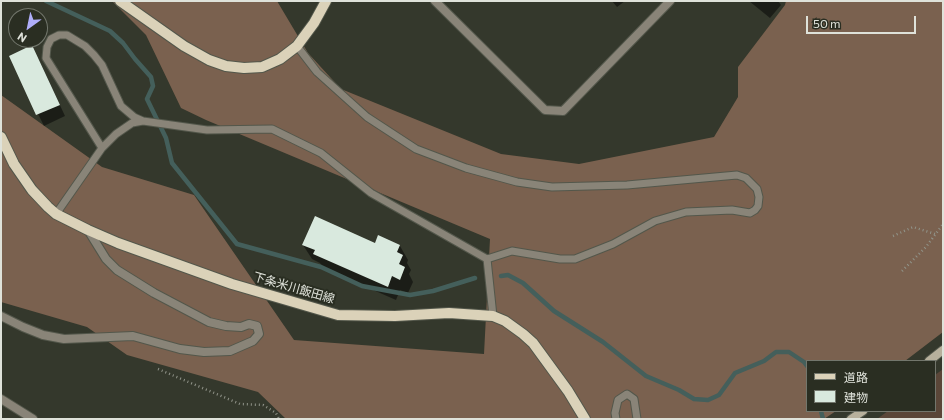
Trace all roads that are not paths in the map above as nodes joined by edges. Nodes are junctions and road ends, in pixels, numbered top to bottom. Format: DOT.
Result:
graph roads {
  1 [pos="120,1"];
  2 [pos="326,1"];
  3 [pos="435,1"];
  4 [pos="670,1"];
  5 [pos="297,46"];
  6 [pos="145,121"];
  7 [pos="1,137"];
  8 [pos="102,148"];
  9 [pos="56,214"];
  10 [pos="88,230"];
  11 [pos="487,259"];
  12 [pos="1,316"];
  13 [pos="493,316"];
  14 [pos="943,350"];
  15 [pos="931,360"];
  16 [pos="1,399"];
  17 [pos="862,412"];
  18 [pos="33,419"];
  19 [pos="585,419"];
  20 [pos="616,419"];
  21 [pos="637,419"];
  22 [pos="851,419"];
  1 -- 5 [label="main road"];
  2 -- 5 [label="main road"];
  3 -- 4 [label="street"];
  5 -- 11 [label="lane"];
  6 -- 8 [label="lane"];
  6 -- 8 [label="lane"];
  6 -- 11 [label="lane"];
  7 -- 9 [label="main road, 下条米川飯田線"];
  8 -- 9 [label="lane"];
  9 -- 10 [label="main road, 下条米川飯田線"];
  10 -- 12 [label="street"];
  10 -- 13 [label="main road, 下条米川飯田線"];
  11 -- 13 [label="lane"];
  13 -- 19 [label="main road, 下条米川飯田線"];
  14 -- 15 [label="main road"];
  16 -- 18 [label="street"];
  17 -- 22 [label="main road"];
  20 -- 21 [label="lane"];
}
